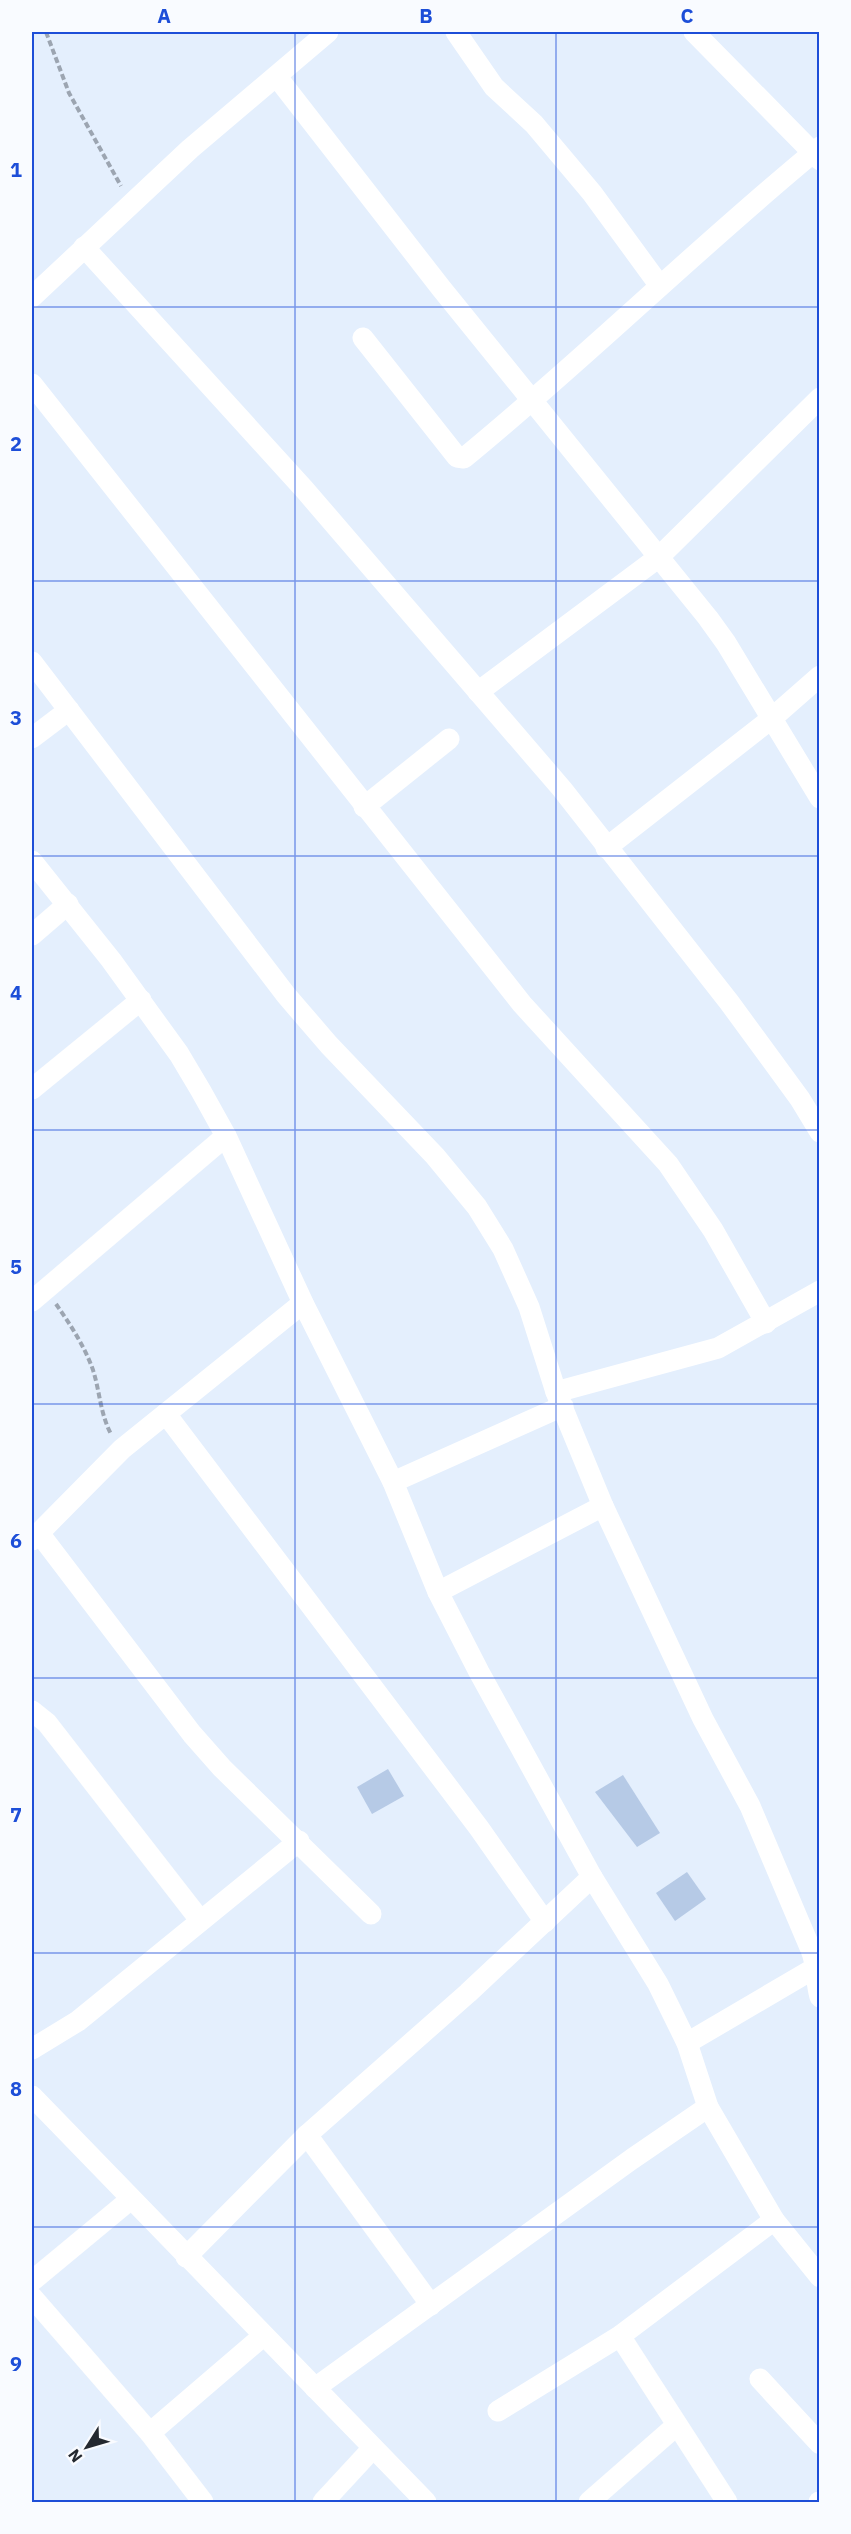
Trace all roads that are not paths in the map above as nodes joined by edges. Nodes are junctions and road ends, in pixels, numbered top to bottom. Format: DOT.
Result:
graph roads {
  1 [pos="328,32"];
  2 [pos="456,32"];
  3 [pos="694,32"];
  4 [pos="277,77"];
  5 [pos="817,154"];
  6 [pos="84,247"];
  7 [pos="660,286"];
  8 [pos="32,297"];
  9 [pos="363,338"];
  10 [pos="32,384"];
  11 [pos="819,398"];
  12 [pos="532,402"];
  13 [pos="659,557"];
  14 [pos="32,662"];
  15 [pos="819,676"];
  16 [pos="478,692"];
  17 [pos="69,710"];
  18 [pos="771,719"];
  19 [pos="32,738"];
  20 [pos="449,739"];
  21 [pos="819,798"];
  22 [pos="364,807"];
  23 [pos="606,848"];
  24 [pos="32,861"];
  25 [pos="68,904"];
  26 [pos="32,935"];
  27 [pos="141,1000"];
  28 [pos="32,1089"];
  29 [pos="819,1132"];
  30 [pos="226,1136"];
  31 [pos="819,1291"];
  32 [pos="38,1296"];
  33 [pos="303,1303"];
  34 [pos="766,1323"];
  35 [pos="559,1399"];
  36 [pos="166,1414"];
  37 [pos="393,1482"];
  38 [pos="603,1506"];
  39 [pos="35,1537"];
  40 [pos="438,1592"];
  41 [pos="32,1711"];
  42 [pos="299,1841"];
  43 [pos="592,1877"];
  44 [pos="371,1914"];
  45 [pos="200,1920"];
  46 [pos="545,1922"];
  47 [pos="819,1966"];
  48 [pos="819,1997"];
  49 [pos="687,2043"];
  50 [pos="32,2049"];
  51 [pos="32,2096"];
  52 [pos="708,2108"];
  53 [pos="307,2135"];
  54 [pos="131,2199"];
  55 [pos="774,2220"];
  56 [pos="186,2257"];
  57 [pos="819,2277"];
  58 [pos="32,2281"];
  59 [pos="32,2297"];
  60 [pos="431,2305"];
  61 [pos="263,2336"];
  62 [pos="620,2336"];
  63 [pos="760,2379"];
  64 [pos="315,2388"];
  65 [pos="498,2411"];
  66 [pos="677,2425"];
  67 [pos="150,2433"];
  68 [pos="819,2444"];
  69 [pos="373,2448"];
  70 [pos="203,2502"];
  71 [pos="323,2502"];
  72 [pos="426,2502"];
  73 [pos="589,2502"];
  74 [pos="727,2502"];
  1 -- 4 [label="street"];
  2 -- 7 [label="street"];
  3 -- 5 [label="street"];
  4 -- 6 [label="street"];
  4 -- 12 [label="street"];
  5 -- 7 [label="street"];
  6 -- 8 [label="street"];
  6 -- 16 [label="street"];
  7 -- 12 [label="street"];
  9 -- 12 [label="street"];
  10 -- 22 [label="street"];
  11 -- 13 [label="street"];
  12 -- 13 [label="street"];
  13 -- 16 [label="street"];
  13 -- 18 [label="street"];
  14 -- 17 [label="street"];
  15 -- 18 [label="street"];
  16 -- 23 [label="street"];
  17 -- 19 [label="street"];
  17 -- 35 [label="street"];
  18 -- 21 [label="street"];
  18 -- 23 [label="street"];
  20 -- 22 [label="street"];
  22 -- 34 [label="street"];
  23 -- 29 [label="street"];
  24 -- 25 [label="street"];
  25 -- 26 [label="street"];
  25 -- 27 [label="street"];
  27 -- 28 [label="street"];
  27 -- 30 [label="street"];
  30 -- 32 [label="street"];
  30 -- 33 [label="street"];
  31 -- 34 [label="street"];
  33 -- 36 [label="street"];
  33 -- 37 [label="street"];
  34 -- 35 [label="street"];
  35 -- 37 [label="street"];
  35 -- 38 [label="street"];
  36 -- 39 [label="street"];
  36 -- 46 [label="street"];
  37 -- 40 [label="street"];
  38 -- 40 [label="street"];
  38 -- 47 [label="street"];
  39 -- 42 [label="street"];
  40 -- 43 [label="street"];
  41 -- 45 [label="street"];
  42 -- 44 [label="street"];
  42 -- 45 [label="street"];
  43 -- 46 [label="street"];
  43 -- 49 [label="street"];
  45 -- 50 [label="street"];
  46 -- 53 [label="street"];
  47 -- 48 [label="street"];
  47 -- 49 [label="street"];
  49 -- 52 [label="street"];
  51 -- 54 [label="street"];
  52 -- 55 [label="street"];
  52 -- 60 [label="street"];
  53 -- 56 [label="street"];
  53 -- 60 [label="street"];
  54 -- 56 [label="street"];
  54 -- 58 [label="street"];
  55 -- 57 [label="street"];
  55 -- 62 [label="street"];
  56 -- 61 [label="street"];
  59 -- 67 [label="street"];
  60 -- 64 [label="street"];
  61 -- 64 [label="street"];
  61 -- 67 [label="street"];
  62 -- 65 [label="street"];
  62 -- 66 [label="street"];
  63 -- 68 [label="street"];
  64 -- 69 [label="street"];
  66 -- 73 [label="street"];
  66 -- 74 [label="street"];
  67 -- 70 [label="street"];
  69 -- 71 [label="street"];
  69 -- 72 [label="street"];
}
